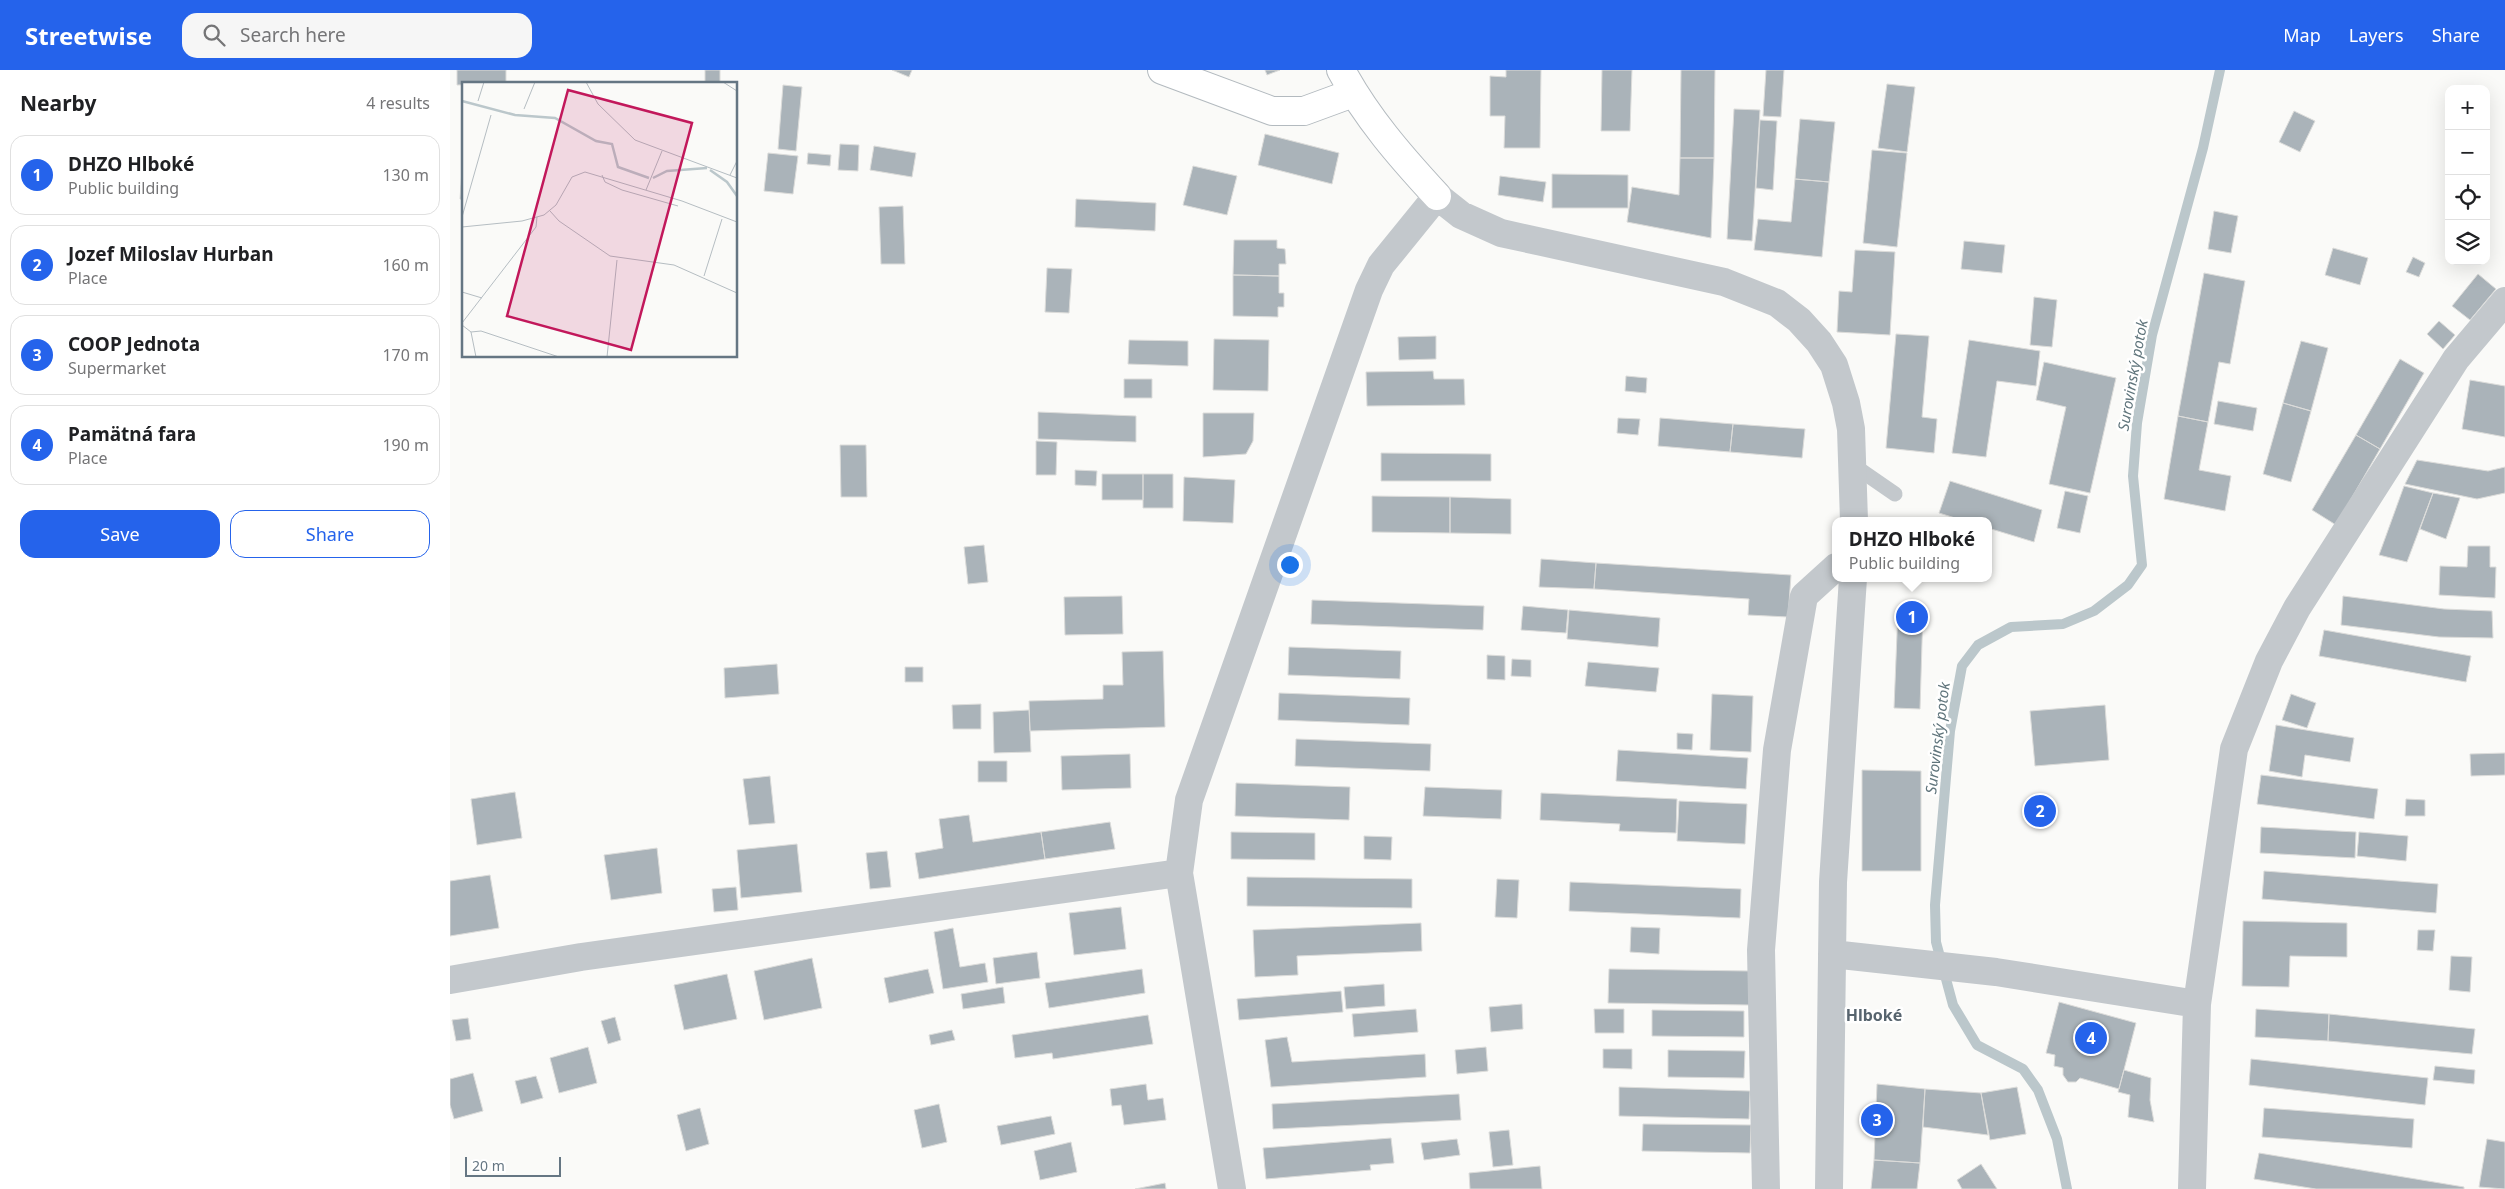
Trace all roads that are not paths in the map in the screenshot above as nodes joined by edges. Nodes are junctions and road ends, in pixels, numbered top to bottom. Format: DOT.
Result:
graph roads {
  1 [pos="1162,70"];
  2 [pos="1347,81"];
  3 [pos="1437,196"];
  4 [pos="2505,301"];
  5 [pos="1853,465"];
  6 [pos="1895,494"];
  7 [pos="1854,517"];
  8 [pos="1832,571"];
  9 [pos="1853,582"];
  10 [pos="1180,873"];
  11 [pos="1832,954"];
  12 [pos="450,980"];
  13 [pos="2198,1004"];
  14 [pos="1232,1189"];
  15 [pos="1766,1189"];
  16 [pos="1829,1189"];
  17 [pos="2192,1189"];
  1 -- 2 [label="street"];
  2 -- 3 [label="street"];
  3 -- 5 [label="street"];
  3 -- 10 [label="street"];
  4 -- 13 [label="street"];
  5 -- 6 [label="lane"];
  5 -- 7 [label="street"];
  8 -- 15 [label="street"];
  9 -- 11 [label="street"];
  10 -- 12 [label="street"];
  10 -- 14 [label="street"];
  11 -- 13 [label="street"];
  11 -- 16 [label="street"];
  13 -- 17 [label="street"];
}
